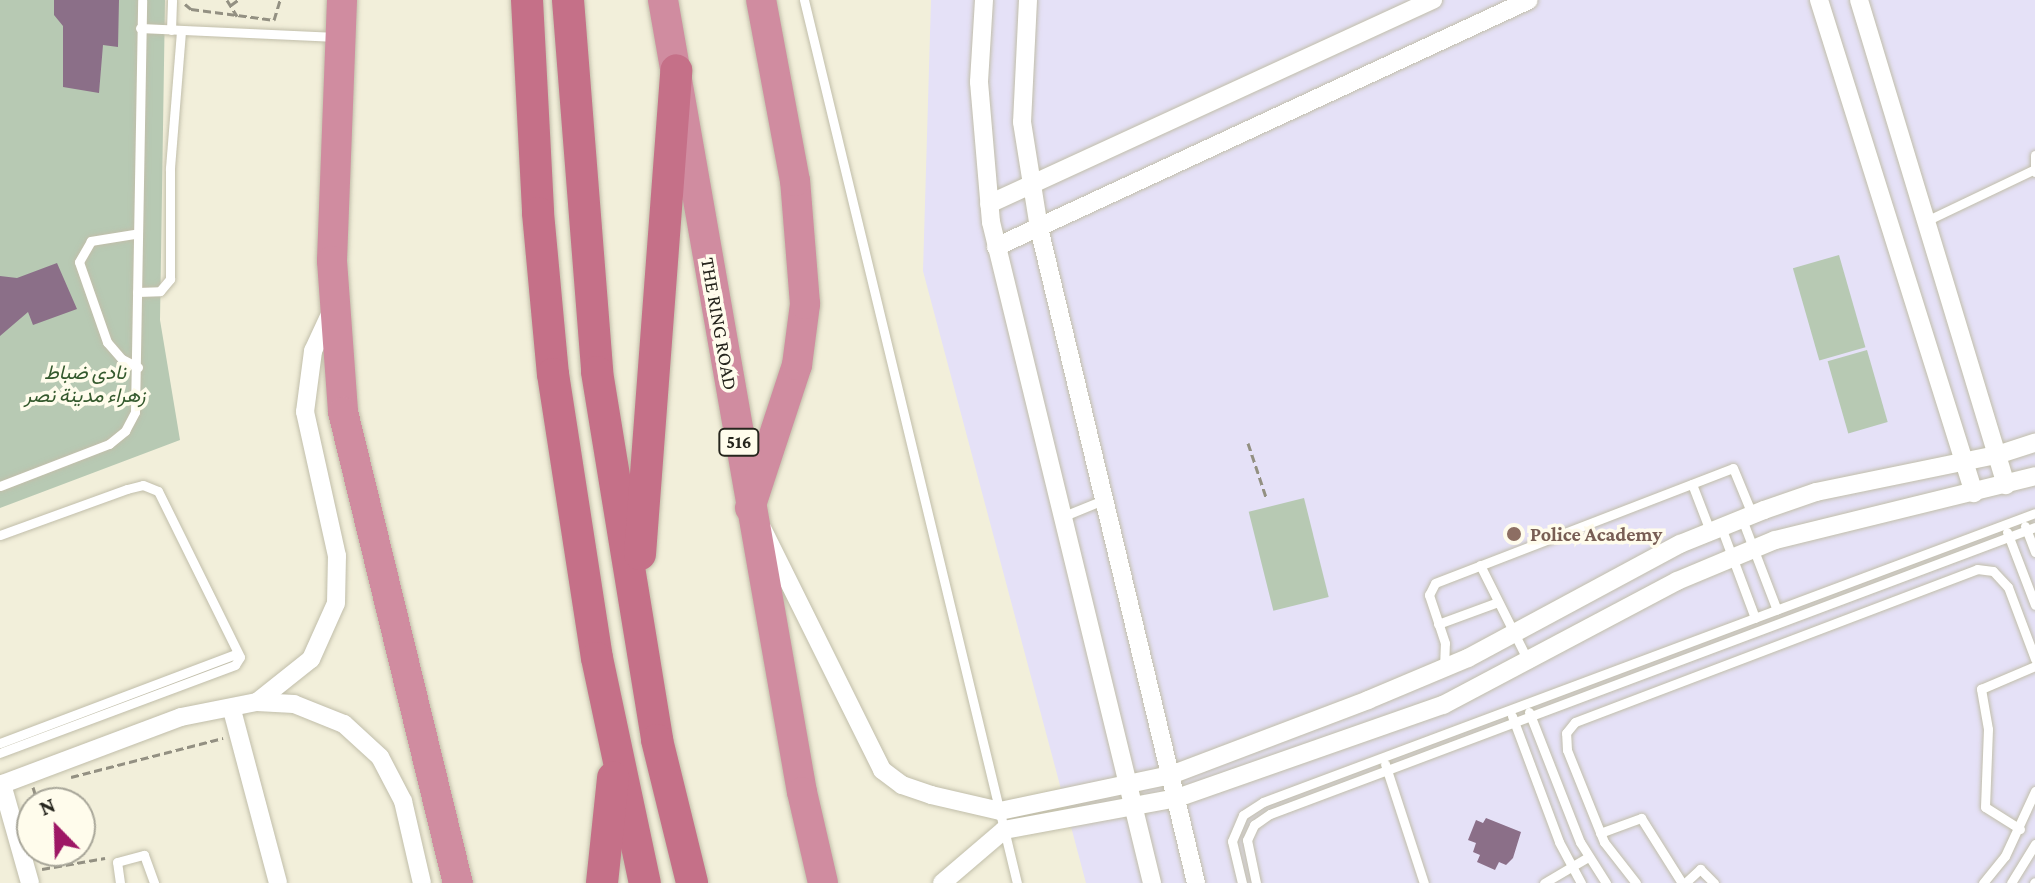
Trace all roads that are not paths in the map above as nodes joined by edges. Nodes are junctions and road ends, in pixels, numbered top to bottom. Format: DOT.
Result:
graph roads {
  1 [pos="142,0"];
  2 [pos="172,0"];
  3 [pos="342,0"];
  4 [pos="527,0"];
  5 [pos="568,0"];
  6 [pos="663,0"];
  7 [pos="761,0"];
  8 [pos="804,0"];
  9 [pos="984,0"];
  10 [pos="1028,0"];
  11 [pos="1433,0"];
  12 [pos="1529,0"];
  13 [pos="1819,0"];
  14 [pos="1859,0"];
  15 [pos="1508,4"];
  16 [pos="140,28"];
  17 [pos="176,30"];
  18 [pos="340,37"];
  19 [pos="676,70"];
  20 [pos="2035,155"];
  21 [pos="2034,171"];
  22 [pos="1031,186"];
  23 [pos="989,204"];
  24 [pos="1926,221"];
  25 [pos="1039,228"];
  26 [pos="134,234"];
  27 [pos="996,247"];
  28 [pos="137,292"];
  29 [pos="333,308"];
  30 [pos="138,367"];
  31 [pos="2035,443"];
  32 [pos="1997,455"];
  33 [pos="1964,462"];
  34 [pos="2035,476"];
  35 [pos="1692,484"];
  36 [pos="2006,485"];
  37 [pos="0,486"];
  38 [pos="1974,493"];
  39 [pos="1103,500"];
  40 [pos="750,510"];
  41 [pos="2035,513"];
  42 [pos="1064,516"];
  43 [pos="1747,516"];
  44 [pos="2022,518"];
  45 [pos="2004,525"];
  46 [pos="1716,529"];
  47 [pos="2031,529"];
  48 [pos="0,535"];
  49 [pos="2009,537"];
  50 [pos="1754,548"];
  51 [pos="2035,552"];
  52 [pos="1732,556"];
  53 [pos="1480,565"];
  54 [pos="1495,603"];
  55 [pos="2035,605"];
  56 [pos="1781,608"];
  57 [pos="1755,618"];
  58 [pos="1790,619"];
  59 [pos="1744,622"];
  60 [pos="1438,624"];
  61 [pos="637,625"];
  62 [pos="1515,633"];
  63 [pos="1749,635"];
  64 [pos="1797,637"];
  65 [pos="238,653"];
  66 [pos="1756,653"];
  67 [pos="2035,659"];
  68 [pos="1529,663"];
  69 [pos="2035,666"];
  70 [pos="1444,669"];
  71 [pos="257,702"];
  72 [pos="1525,703"];
  73 [pos="1509,709"];
  74 [pos="232,710"];
  75 [pos="1530,716"];
  76 [pos="1514,722"];
  77 [pos="0,743"];
  78 [pos="0,753"];
  79 [pos="617,755"];
  80 [pos="1383,757"];
  81 [pos="1387,770"];
  82 [pos="1171,775"];
  83 [pos="1129,782"];
  84 [pos="2,788"];
  85 [pos="2035,791"];
  86 [pos="1177,798"];
  87 [pos="1133,804"];
  88 [pos="1000,811"];
  89 [pos="2020,829"];
  90 [pos="1004,830"];
  91 [pos="1600,833"];
  92 [pos="2034,847"];
  93 [pos="1588,857"];
  94 [pos="1571,867"];
  95 [pos="28,878"];
  96 [pos="120,883"];
  97 [pos="154,883"];
  98 [pos="278,883"];
  99 [pos="422,883"];
  100 [pos="458,883"];
  101 [pos="602,883"];
  102 [pos="645,883"];
  103 [pos="692,883"];
  104 [pos="823,883"];
  105 [pos="942,883"];
  106 [pos="1017,883"];
  107 [pos="1152,883"];
  108 [pos="1196,883"];
  109 [pos="1242,883"];
  110 [pos="1256,883"];
  111 [pos="1424,883"];
  112 [pos="1544,883"];
  113 [pos="1581,883"];
  114 [pos="1606,883"];
  115 [pos="1636,883"];
  116 [pos="1684,883"];
  117 [pos="1714,883"];
  118 [pos="1983,883"];
  119 [pos="2011,883"];
  1 -- 16 [label="lane"];
  2 -- 17 [label="lane"];
  3 -- 18 [label="highway"];
  4 -- 79 [label="highway"];
  5 -- 61 [label="highway, 516"];
  6 -- 19 [label="highway, THE RING ROAD / 516"];
  7 -- 40 [label="highway"];
  8 -- 88 [label="lane"];
  9 -- 23 [label="street"];
  10 -- 22 [label="street"];
  11 -- 22 [label="street"];
  12 -- 15 [label="street"];
  13 -- 33 [label="street"];
  14 -- 24 [label="street"];
  15 -- 25 [label="street"];
  16 -- 17 [label="lane"];
  16 -- 26 [label="lane"];
  17 -- 18 [label="lane"];
  17 -- 28 [label="lane"];
  18 -- 29 [label="highway"];
  19 -- 40 [label="highway, THE RING ROAD / 516"];
  19 -- 61 [label="highway, 516"];
  20 -- 21 [label="lane"];
  21 -- 24 [label="lane"];
  22 -- 23 [label="street"];
  22 -- 25 [label="street"];
  23 -- 27 [label="street"];
  24 -- 32 [label="street"];
  25 -- 27 [label="street"];
  25 -- 39 [label="street"];
  26 -- 28 [label="lane"];
  26 -- 30 [label="lane"];
  27 -- 42 [label="street"];
  28 -- 30 [label="lane"];
  29 -- 71 [label="street"];
  29 -- 100 [label="highway"];
  30 -- 37 [label="lane"];
  31 -- 32 [label="street"];
  32 -- 33 [label="street"];
  32 -- 36 [label="street"];
  33 -- 38 [label="street"];
  33 -- 43 [label="street"];
  34 -- 36 [label="street"];
  35 -- 43 [label="lane"];
  35 -- 46 [label="lane"];
  35 -- 53 [label="lane"];
  36 -- 38 [label="street"];
  38 -- 50 [label="street"];
  39 -- 42 [label="lane"];
  39 -- 82 [label="street"];
  40 -- 88 [label="street"];
  40 -- 104 [label="highway, THE RING ROAD / 516"];
  41 -- 44 [label="lane"];
  42 -- 83 [label="street"];
  43 -- 46 [label="street"];
  43 -- 50 [label="lane"];
  44 -- 45 [label="lane"];
  44 -- 47 [label="lane"];
  45 -- 49 [label="lane"];
  45 -- 56 [label="lane"];
  46 -- 52 [label="lane"];
  46 -- 62 [label="street"];
  47 -- 49 [label="lane"];
  47 -- 51 [label="lane"];
  48 -- 65 [label="lane"];
  49 -- 55 [label="lane"];
  49 -- 58 [label="lane"];
  50 -- 52 [label="street"];
  50 -- 56 [label="lane"];
  52 -- 57 [label="lane"];
  52 -- 68 [label="street"];
  53 -- 54 [label="lane"];
  53 -- 60 [label="lane"];
  54 -- 60 [label="lane"];
  54 -- 62 [label="lane"];
  56 -- 57 [label="lane"];
  56 -- 58 [label="lane"];
  57 -- 59 [label="lane"];
  58 -- 63 [label="lane"];
  58 -- 64 [label="lane"];
  59 -- 63 [label="lane"];
  59 -- 72 [label="lane"];
  60 -- 70 [label="lane"];
  61 -- 103 [label="highway, 516"];
  62 -- 68 [label="lane"];
  62 -- 70 [label="street"];
  63 -- 66 [label="lane"];
  63 -- 75 [label="lane"];
  64 -- 66 [label="lane"];
  64 -- 67 [label="lane"];
  65 -- 77 [label="lane"];
  65 -- 78 [label="lane"];
  66 -- 91 [label="lane"];
  68 -- 86 [label="street"];
  69 -- 89 [label="lane"];
  70 -- 82 [label="street"];
  71 -- 74 [label="street"];
  71 -- 99 [label="street"];
  72 -- 73 [label="lane"];
  72 -- 75 [label="lane"];
  73 -- 76 [label="lane"];
  73 -- 80 [label="lane"];
  74 -- 84 [label="street"];
  74 -- 98 [label="street"];
  75 -- 76 [label="lane"];
  75 -- 93 [label="lane"];
  76 -- 81 [label="lane"];
  76 -- 94 [label="lane"];
  79 -- 101 [label="highway"];
  79 -- 102 [label="highway"];
  80 -- 81 [label="lane"];
  80 -- 109 [label="lane"];
  81 -- 110 [label="lane"];
  81 -- 111 [label="lane"];
  82 -- 83 [label="street"];
  82 -- 86 [label="street"];
  83 -- 87 [label="street"];
  83 -- 88 [label="street"];
  84 -- 95 [label="street"];
  85 -- 89 [label="lane"];
  86 -- 87 [label="street"];
  86 -- 108 [label="street"];
  87 -- 90 [label="street"];
  87 -- 107 [label="street"];
  88 -- 90 [label="lane"];
  89 -- 118 [label="lane"];
  90 -- 105 [label="street"];
  90 -- 106 [label="lane"];
  91 -- 115 [label="lane"];
  91 -- 116 [label="lane"];
  92 -- 119 [label="lane"];
  93 -- 94 [label="lane"];
  93 -- 114 [label="lane"];
  94 -- 112 [label="lane"];
  94 -- 113 [label="lane"];
  96 -- 97 [label="lane"];
  116 -- 117 [label="lane"];
}
